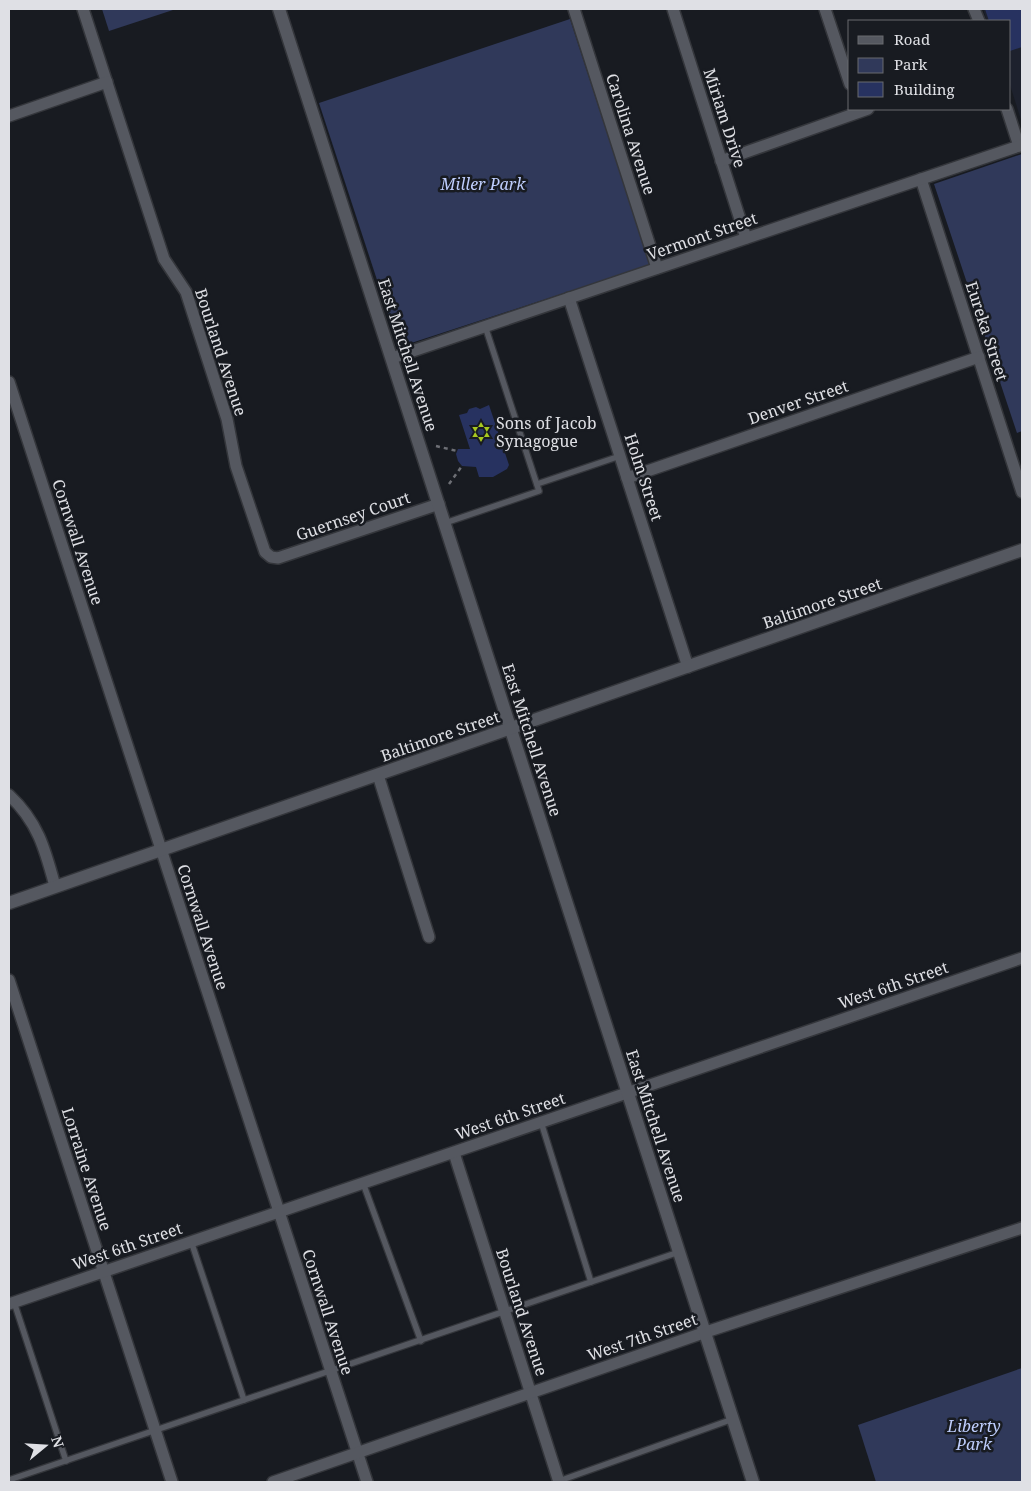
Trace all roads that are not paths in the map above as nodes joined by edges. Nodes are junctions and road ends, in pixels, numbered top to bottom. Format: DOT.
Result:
graph roads {
  1 [pos="83,9"];
  2 [pos="279,9"];
  3 [pos="574,9"];
  4 [pos="672,9"];
  5 [pos="825,9"];
  6 [pos="848,78"];
  7 [pos="107,82"];
  8 [pos="862,110"];
  9 [pos="1008,110"];
  10 [pos="9,116"];
  11 [pos="1021,145"];
  12 [pos="721,161"];
  13 [pos="921,179"];
  14 [pos="746,238"];
  15 [pos="657,268"];
  16 [pos="569,298"];
  17 [pos="485,326"];
  18 [pos="978,357"];
  19 [pos="392,358"];
  20 [pos="9,382"];
  21 [pos="620,456"];
  22 [pos="627,478"];
  23 [pos="536,484"];
  24 [pos="1022,492"];
  25 [pos="439,504"];
  26 [pos="445,523"];
  27 [pos="1022,550"];
  28 [pos="278,558"];
  29 [pos="688,667"];
  30 [pos="511,729"];
  31 [pos="378,775"];
  32 [pos="9,795"];
  33 [pos="161,849"];
  34 [pos="55,886"];
  35 [pos="9,903"];
  36 [pos="429,937"];
  37 [pos="1022,958"];
  38 [pos="9,980"];
  39 [pos="628,1093"];
  40 [pos="541,1122"];
  41 [pos="454,1152"];
  42 [pos="363,1183"];
  43 [pos="278,1211"];
  44 [pos="1022,1228"];
  45 [pos="191,1241"];
  46 [pos="680,1252"];
  47 [pos="103,1272"];
  48 [pos="591,1282"];
  49 [pos="12,1303"];
  50 [pos="505,1312"];
  51 [pos="706,1332"];
  52 [pos="421,1341"];
  53 [pos="331,1371"];
  54 [pos="531,1392"];
  55 [pos="244,1400"];
  56 [pos="733,1419"];
  57 [pos="155,1430"];
  58 [pos="358,1454"];
  59 [pos="66,1461"];
  60 [pos="9,1480"];
  61 [pos="172,1482"];
  62 [pos="274,1482"];
  63 [pos="367,1482"];
  64 [pos="559,1482"];
  65 [pos="754,1482"];
  1 -- 7 [label="street, Bourland Avenue"];
  2 -- 19 [label="street, East Mitchell Avenue"];
  3 -- 15 [label="street, Carolina Avenue"];
  4 -- 12 [label="street, Miriam Drive"];
  5 -- 6 [label="street"];
  7 -- 10 [label="street"];
  7 -- 28 [label="street, Bourland Avenue"];
  8 -- 12 [label="street"];
  9 -- 11 [label="street"];
  11 -- 13 [label="street, Vermont Street"];
  12 -- 14 [label="street, Miriam Drive"];
  13 -- 14 [label="street, Vermont Street"];
  13 -- 18 [label="street, Eureka Street"];
  14 -- 15 [label="street, Vermont Street"];
  15 -- 16 [label="street, Vermont Street"];
  16 -- 17 [label="street, Vermont Street"];
  16 -- 21 [label="street, Holm Street"];
  17 -- 19 [label="street, Vermont Street"];
  17 -- 23 [label="lane"];
  18 -- 22 [label="street, Denver Street"];
  18 -- 24 [label="street, Eureka Street"];
  19 -- 25 [label="street, East Mitchell Avenue"];
  20 -- 33 [label="street, Cornwall Avenue"];
  21 -- 22 [label="street, Holm Street"];
  21 -- 23 [label="lane"];
  22 -- 29 [label="street, Holm Street"];
  23 -- 26 [label="lane"];
  25 -- 26 [label="street, East Mitchell Avenue"];
  25 -- 28 [label="street, Guernsey Court"];
  26 -- 30 [label="street, East Mitchell Avenue"];
  27 -- 29 [label="street, Baltimore Street"];
  29 -- 30 [label="street, Baltimore Street"];
  30 -- 31 [label="street, Baltimore Street"];
  30 -- 39 [label="street, East Mitchell Avenue"];
  31 -- 33 [label="street, Baltimore Street"];
  31 -- 36 [label="street"];
  32 -- 34 [label="street"];
  33 -- 34 [label="street, Baltimore Street"];
  33 -- 43 [label="street, Cornwall Avenue"];
  34 -- 35 [label="street, Baltimore Street"];
  37 -- 39 [label="street, West 6th Street"];
  38 -- 47 [label="street, Lorraine Avenue"];
  39 -- 40 [label="street, West 6th Street"];
  39 -- 46 [label="street, East Mitchell Avenue"];
  40 -- 41 [label="street, West 6th Street"];
  40 -- 48 [label="lane"];
  41 -- 42 [label="street, West 6th Street"];
  41 -- 50 [label="street, Bourland Avenue"];
  42 -- 43 [label="street, West 6th Street"];
  42 -- 52 [label="lane"];
  43 -- 45 [label="street, West 6th Street"];
  43 -- 53 [label="street, Cornwall Avenue"];
  44 -- 51 [label="street, West 7th Street"];
  45 -- 47 [label="street, West 6th Street"];
  45 -- 55 [label="lane"];
  46 -- 48 [label="lane"];
  46 -- 51 [label="street, East Mitchell Avenue"];
  47 -- 49 [label="street, West 6th Street"];
  47 -- 57 [label="street, Lorraine Avenue"];
  48 -- 50 [label="lane"];
  49 -- 59 [label="lane"];
  50 -- 52 [label="lane"];
  50 -- 54 [label="street, Bourland Avenue"];
  51 -- 54 [label="street, West 7th Street"];
  51 -- 56 [label="street, East Mitchell Avenue"];
  52 -- 53 [label="lane"];
  53 -- 55 [label="lane"];
  53 -- 58 [label="street, Cornwall Avenue"];
  54 -- 58 [label="street, West 7th Street"];
  54 -- 64 [label="street, Bourland Avenue"];
  55 -- 57 [label="lane"];
  56 -- 64 [label="lane"];
  56 -- 65 [label="street, East Mitchell Avenue"];
  57 -- 59 [label="lane"];
  57 -- 61 [label="street, Lorraine Avenue"];
  58 -- 62 [label="street, West 7th Street"];
  58 -- 63 [label="street, Cornwall Avenue"];
  59 -- 60 [label="lane"];
}
